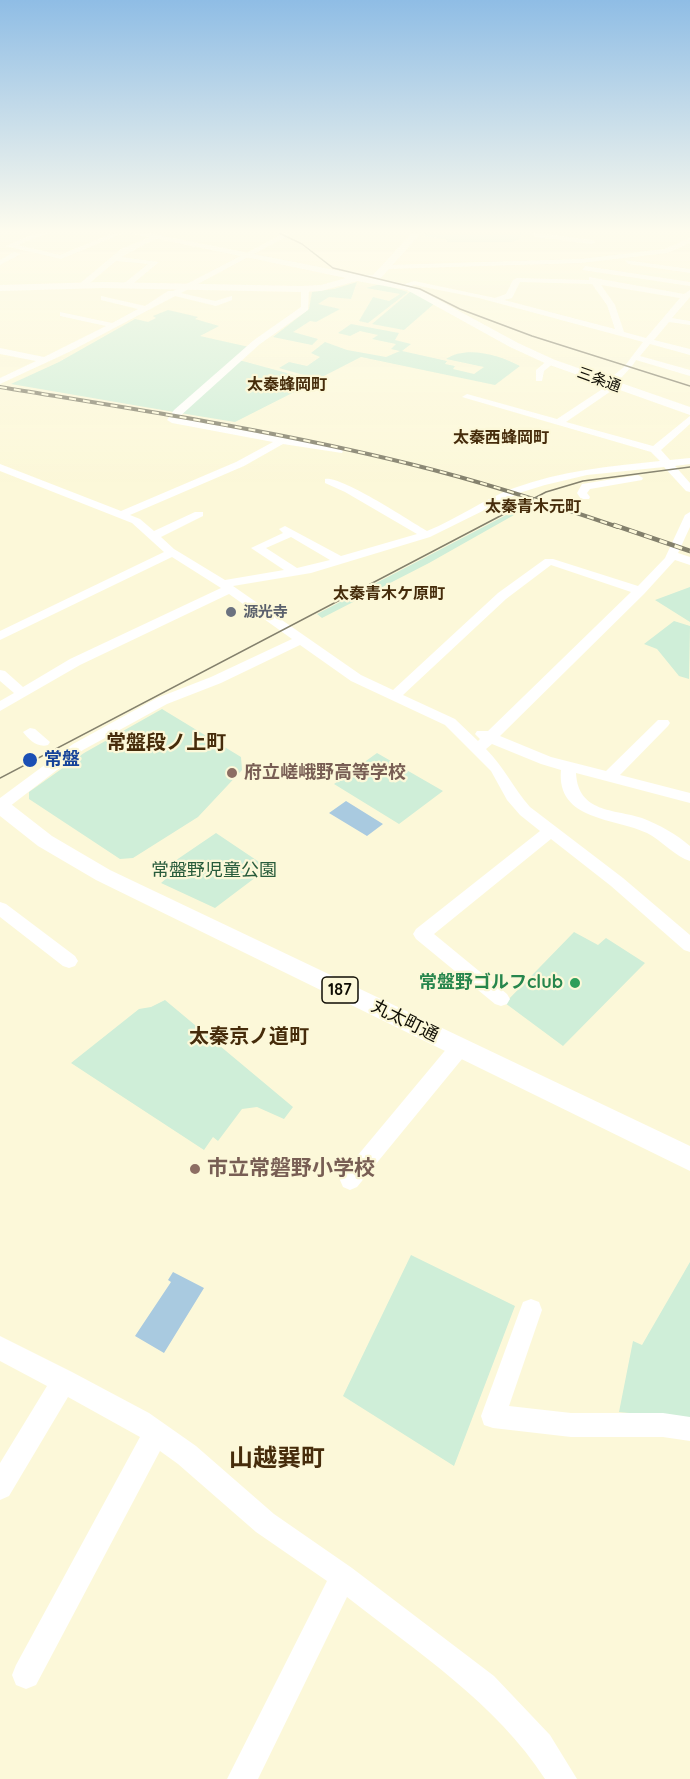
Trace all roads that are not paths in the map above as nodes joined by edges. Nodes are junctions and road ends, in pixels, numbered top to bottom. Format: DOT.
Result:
graph roads {
  1 [pos="71,316"];
  2 [pos="130,316"];
  3 [pos="293,316"];
  4 [pos="463,316"];
  5 [pos="554,316"];
  6 [pos="615,316"];
  7 [pos="670,316"];
  8 [pos="667,319"];
  9 [pos="690,323"];
  10 [pos="112,326"];
  11 [pos="623,335"];
  12 [pos="648,342"];
  13 [pos="0,351"];
  14 [pos="690,352"];
  15 [pos="633,359"];
  16 [pos="45,360"];
  17 [pos="552,362"];
  18 [pos="11,364"];
  19 [pos="30,368"];
  20 [pos="690,373"];
  21 [pos="5,376"];
  22 [pos="539,379"];
  23 [pos="0,381"];
  24 [pos="613,385"];
  25 [pos="467,397"];
  26 [pos="690,411"];
  27 [pos="690,419"];
  28 [pos="560,422"];
  29 [pos="283,440"];
  30 [pos="655,450"];
  31 [pos="338,451"];
  32 [pos="690,462"];
  33 [pos="665,464"];
  34 [pos="0,467"];
  35 [pos="690,471"];
  36 [pos="676,473"];
  37 [pos="329,481"];
  38 [pos="690,489"];
  39 [pos="585,497"];
  40 [pos="199,514"];
  41 [pos="121,515"];
  42 [pos="690,515"];
  43 [pos="426,535"];
  44 [pos="153,536"];
  45 [pos="173,552"];
  46 [pos="672,555"];
  47 [pos="339,560"];
  48 [pos="690,561"];
  49 [pos="295,572"];
  50 [pos="226,586"];
  51 [pos="640,591"];
  52 [pos="0,636"];
  53 [pos="300,640"];
  54 [pos="0,674"];
  55 [pos="22,693"];
  56 [pos="393,697"];
  57 [pos="0,707"];
  58 [pos="450,722"];
  59 [pos="663,723"];
  60 [pos="30,732"];
  61 [pos="490,737"];
  62 [pos="44,742"];
  63 [pos="478,749"];
  64 [pos="569,767"];
  65 [pos="608,778"];
  66 [pos="690,798"];
  67 [pos="0,806"];
  68 [pos="550,831"];
  69 [pos="690,855"];
  70 [pos="0,908"];
  71 [pos="690,945"];
  72 [pos="69,961"];
  73 [pos="501,999"];
  74 [pos="460,1047"];
  75 [pos="690,1159"];
  76 [pos="350,1180"];
  77 [pos="531,1310"];
  78 [pos="0,1347"];
  79 [pos="64,1380"];
  80 [pos="690,1428"];
  81 [pos="156,1433"];
  82 [pos="2,1479"];
  83 [pos="343,1577"];
  84 [pos="26,1675"];
  85 [pos="242,1779"];
  86 [pos="562,1779"];
  1 -- 10 [label="street"];
  2 -- 10 [label="street"];
  3 -- 29 [label="street"];
  4 -- 17 [label="main road, 三条通"];
  5 -- 11 [label="street"];
  6 -- 11 [label="street"];
  7 -- 8 [label="street"];
  8 -- 9 [label="street"];
  8 -- 12 [label="street"];
  10 -- 16 [label="street"];
  11 -- 12 [label="street"];
  11 -- 15 [label="street"];
  12 -- 14 [label="street"];
  12 -- 15 [label="street"];
  13 -- 16 [label="street"];
  15 -- 20 [label="street"];
  15 -- 24 [label="street"];
  16 -- 19 [label="street"];
  17 -- 22 [label="street"];
  17 -- 24 [label="main road, 三条通"];
  18 -- 19 [label="street"];
  19 -- 21 [label="street"];
  21 -- 23 [label="street"];
  24 -- 26 [label="main road, 三条通"];
  24 -- 28 [label="street"];
  25 -- 28 [label="street"];
  27 -- 30 [label="street"];
  28 -- 30 [label="street"];
  29 -- 31 [label="street"];
  29 -- 41 [label="street"];
  30 -- 33 [label="street"];
  32 -- 33 [label="street"];
  33 -- 36 [label="street"];
  33 -- 43 [label="street"];
  34 -- 41 [label="street"];
  35 -- 36 [label="street"];
  36 -- 38 [label="street"];
  36 -- 39 [label="street"];
  37 -- 43 [label="street"];
  40 -- 44 [label="street"];
  41 -- 44 [label="street"];
  42 -- 46 [label="street"];
  43 -- 47 [label="street"];
  44 -- 45 [label="street"];
  45 -- 50 [label="street"];
  45 -- 52 [label="street"];
  46 -- 48 [label="street"];
  46 -- 51 [label="street"];
  47 -- 49 [label="street"];
  47 -- 49 [label="street"];
  49 -- 50 [label="street"];
  50 -- 53 [label="street"];
  50 -- 55 [label="street"];
  51 -- 56 [label="street"];
  51 -- 61 [label="street"];
  53 -- 56 [label="street"];
  53 -- 67 [label="street"];
  54 -- 55 [label="street"];
  55 -- 57 [label="street"];
  56 -- 58 [label="street"];
  58 -- 61 [label="street"];
  58 -- 63 [label="street"];
  59 -- 65 [label="street"];
  60 -- 62 [label="street"];
  61 -- 63 [label="street"];
  61 -- 64 [label="street"];
  63 -- 68 [label="street"];
  64 -- 65 [label="street"];
  64 -- 69 [label="street"];
  65 -- 66 [label="street"];
  67 -- 74 [label="main road, 丸太町通 / 187"];
  68 -- 71 [label="street"];
  68 -- 73 [label="street"];
  70 -- 72 [label="street"];
  74 -- 75 [label="main road, 丸太町通 / 187"];
  74 -- 76 [label="street"];
  77 -- 80 [label="street"];
  78 -- 79 [label="street"];
  79 -- 81 [label="street"];
  79 -- 82 [label="street"];
  81 -- 83 [label="street"];
  81 -- 84 [label="street"];
  83 -- 85 [label="street"];
  83 -- 86 [label="street"];
}
